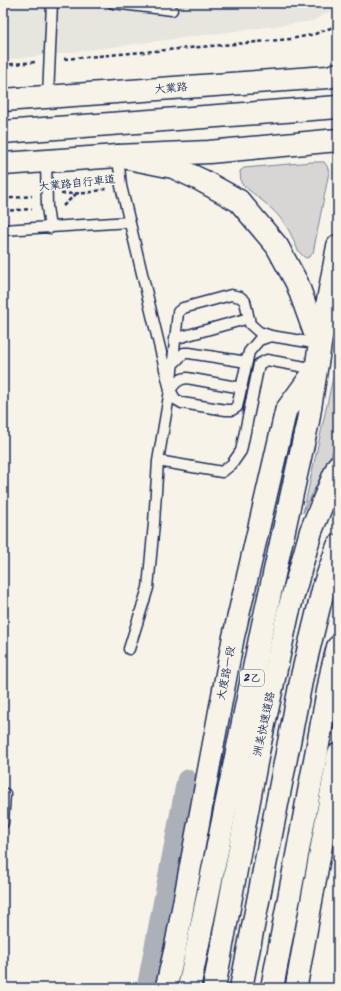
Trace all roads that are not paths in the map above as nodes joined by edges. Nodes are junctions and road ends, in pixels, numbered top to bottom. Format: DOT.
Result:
graph roads {
  1 [pos="52,3"];
  2 [pos="113,3"];
  3 [pos="172,10"];
  4 [pos="338,74"];
  5 [pos="48,97"];
  6 [pos="3,100"];
  7 [pos="338,107"];
  8 [pos="3,132"];
  9 [pos="338,140"];
  10 [pos="118,156"];
  11 [pos="46,161"];
  12 [pos="3,164"];
  13 [pos="130,222"];
  14 [pos="50,228"];
  15 [pos="3,230"];
  16 [pos="338,246"];
  17 [pos="249,318"];
  18 [pos="271,336"];
  19 [pos="174,339"];
  20 [pos="320,344"];
  21 [pos="247,362"];
  22 [pos="172,365"];
  23 [pos="316,369"];
  24 [pos="242,388"];
  25 [pos="170,390"];
  26 [pos="158,461"];
  27 [pos="338,466"];
  28 [pos="338,546"];
  29 [pos="338,647"];
  30 [pos="129,649"];
  31 [pos="338,754"];
  32 [pos="4,793"];
  33 [pos="3,823"];
  34 [pos="166,988"];
  35 [pos="189,988"];
  36 [pos="214,988"];
  37 [pos="241,988"];
  38 [pos="272,988"];
  39 [pos="296,988"];
  1 -- 5 [label="lane"];
  2 -- 3 [label="lane"];
  4 -- 5 [label="main road, 大業路"];
  5 -- 6 [label="main road, 大業路"];
  7 -- 8 [label="main road"];
  9 -- 10 [label="main road"];
  10 -- 11 [label="main road"];
  10 -- 13 [label="lane"];
  10 -- 20 [label="main road"];
  11 -- 12 [label="main road"];
  11 -- 14 [label="lane"];
  13 -- 14 [label="lane"];
  13 -- 25 [label="lane"];
  14 -- 15 [label="lane"];
  16 -- 20 [label="main road, 大度路一段 / 2乙"];
  17 -- 18 [label="lane"];
  17 -- 19 [label="lane"];
  17 -- 19 [label="lane"];
  18 -- 20 [label="lane"];
  18 -- 21 [label="lane"];
  19 -- 22 [label="lane"];
  20 -- 23 [label="main road, 大度路一段 / 2乙"];
  21 -- 22 [label="lane"];
  21 -- 24 [label="lane"];
  22 -- 25 [label="lane"];
  23 -- 26 [label="lane"];
  23 -- 34 [label="street, 大度路一段"];
  23 -- 35 [label="main road, 大度路一段 / 2乙"];
  24 -- 25 [label="lane"];
  24 -- 25 [label="lane"];
  25 -- 26 [label="lane"];
  26 -- 30 [label="lane"];
  27 -- 36 [label="main road, 洲美快速道路"];
  28 -- 37 [label="main road"];
  29 -- 38 [label="main road"];
  31 -- 39 [label="street"];
  32 -- 33 [label="lane"];
}
